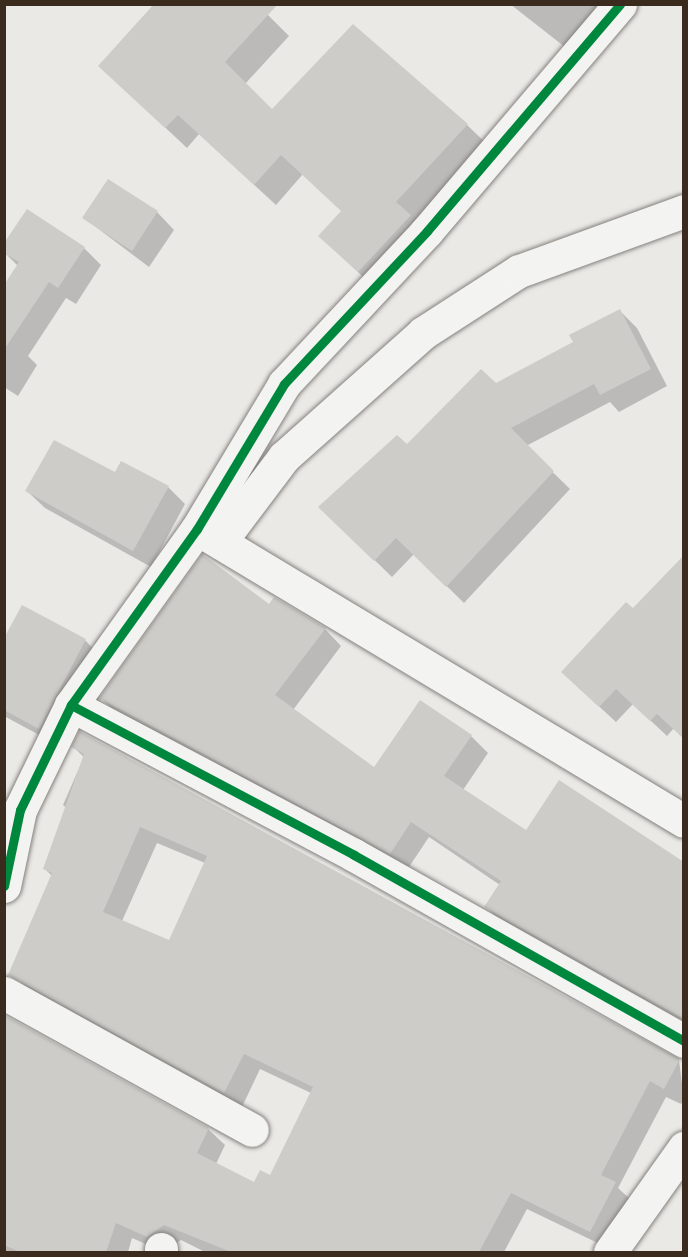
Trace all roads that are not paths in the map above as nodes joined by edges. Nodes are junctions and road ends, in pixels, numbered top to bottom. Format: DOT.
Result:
graph roads {
  1 [pos="620,4"];
  2 [pos="684,212"];
  3 [pos="284,384"];
  4 [pos="284,458"];
  5 [pos="208,535"];
  6 [pos="71,705"];
  7 [pos="12,806"];
  8 [pos="684,821"];
  9 [pos="4,886"];
  10 [pos="4,993"];
  11 [pos="684,1041"];
  12 [pos="252,1130"];
  13 [pos="684,1148"];
  14 [pos="610,1252"];
  1 -- 3 [label="street"];
  2 -- 4 [label="street"];
  3 -- 4 [label="street"];
  3 -- 5 [label="street"];
  4 -- 5 [label="street"];
  5 -- 6 [label="street"];
  5 -- 8 [label="street"];
  6 -- 7 [label="street"];
  6 -- 11 [label="street"];
  7 -- 9 [label="street"];
  10 -- 12 [label="street"];
  13 -- 14 [label="street"];
}
